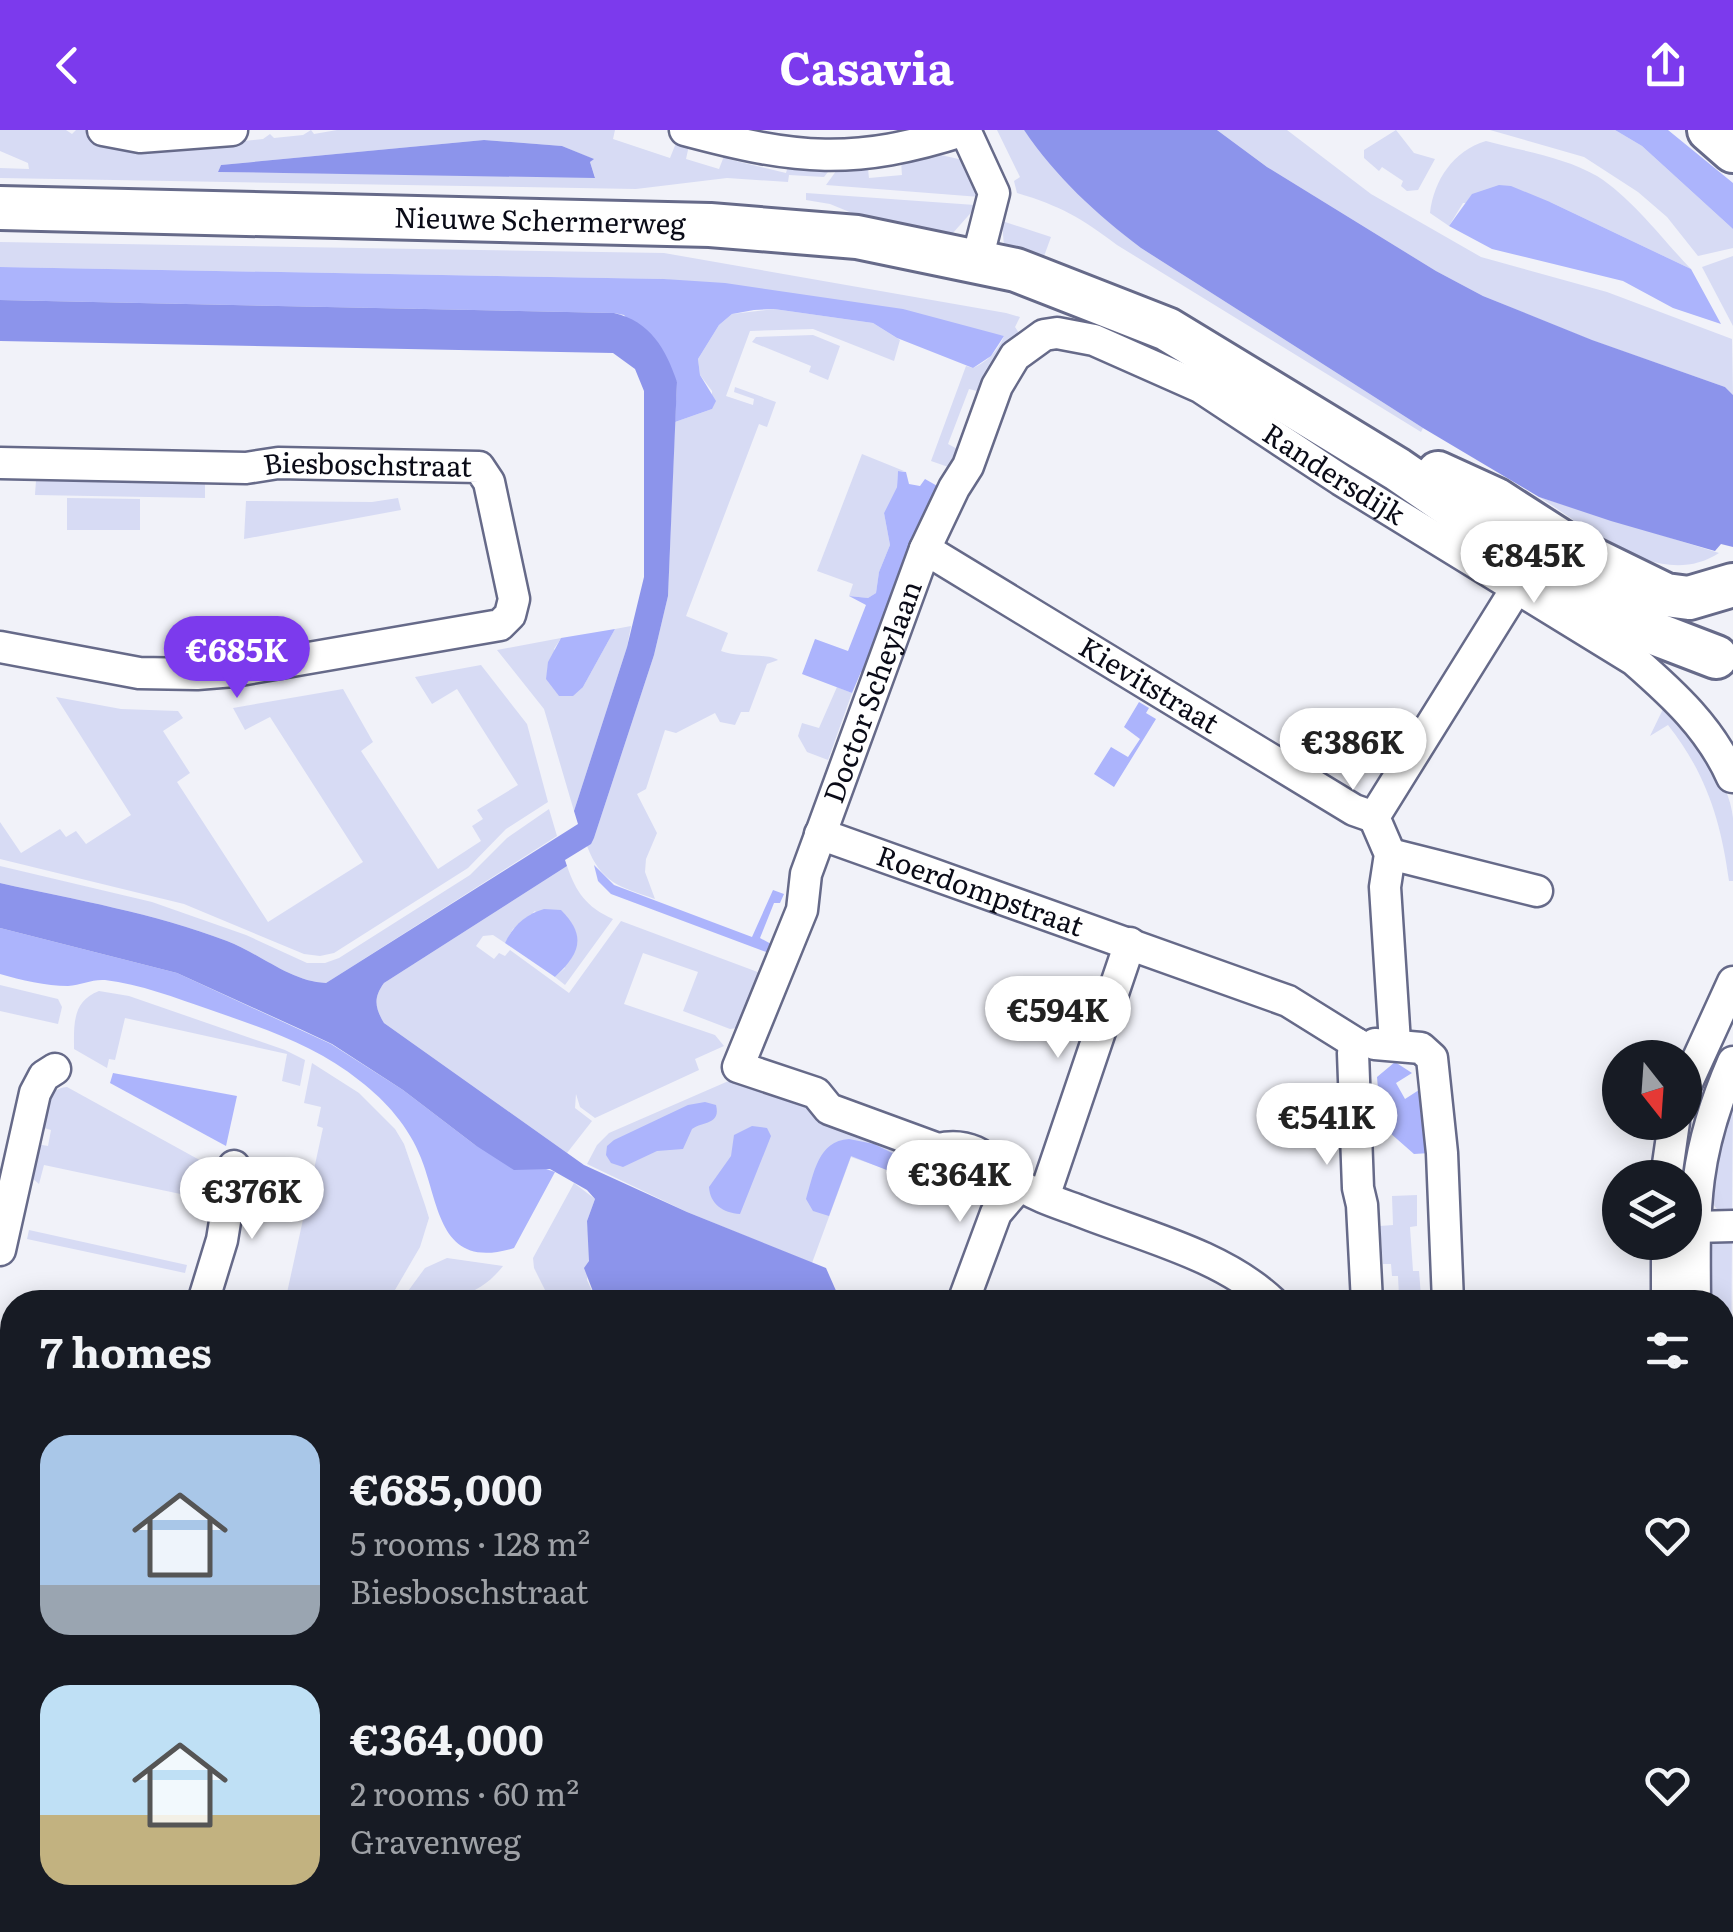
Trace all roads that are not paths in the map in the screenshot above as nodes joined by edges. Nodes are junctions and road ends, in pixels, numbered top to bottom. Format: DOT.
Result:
graph roads {
  1 [pos="103,130"];
  2 [pos="232,130"];
  3 [pos="685,130"];
  4 [pos="965,130"];
  5 [pos="1708,130"];
  6 [pos="1733,151"];
  7 [pos="0,208"];
  8 [pos="977,260"];
  9 [pos="1071,290"];
  10 [pos="1044,335"];
  11 [pos="0,462"];
  12 [pos="1398,469"];
  13 [pos="925,549"];
  14 [pos="1733,585"];
  15 [pos="1516,589"];
  16 [pos="0,647"];
  17 [pos="1716,657"];
  18 [pos="1732,778"];
  19 [pos="1374,816"];
  20 [pos="820,834"];
  21 [pos="1390,854"];
  22 [pos="1537,890"];
  23 [pos="1130,944"];
  24 [pos="1733,982"];
  25 [pos="1395,1043"];
  26 [pos="1358,1044"];
  27 [pos="1702,1050"];
  28 [pos="1733,1062"];
  29 [pos="55,1069"];
  30 [pos="1700,1160"];
  31 [pos="234,1166"];
  32 [pos="1032,1191"];
  33 [pos="1733,1226"];
  34 [pos="1702,1227"];
  35 [pos="0,1250"];
  36 [pos="1667,1260"];
  37 [pos="1694,1260"];
  38 [pos="207,1290"];
  39 [pos="967,1290"];
  40 [pos="1260,1290"];
  41 [pos="1367,1290"];
  42 [pos="1448,1290"];
  43 [pos="1668,1290"];
  44 [pos="1695,1290"];
  1 -- 2 [label="street"];
  3 -- 4 [label="street"];
  4 -- 8 [label="street"];
  5 -- 6 [label="main road"];
  7 -- 8 [label="main road, Nieuwe Schermerweg"];
  8 -- 9 [label="main road, Nieuwe Schermerweg"];
  9 -- 12 [label="main road, Randersdijk"];
  10 -- 13 [label="street, Doctor Scheylaan"];
  10 -- 15 [label="street, Randersdijk"];
  11 -- 16 [label="street, Biesboschstraat"];
  12 -- 14 [label="main road, Randersdijk"];
  12 -- 17 [label="main road, Randersdijk"];
  13 -- 19 [label="street, Kievitstraat"];
  13 -- 20 [label="street, Doctor Scheylaan"];
  15 -- 18 [label="street, Randersdijk"];
  15 -- 19 [label="street"];
  19 -- 21 [label="street"];
  20 -- 23 [label="street, Roerdompstraat"];
  20 -- 32 [label="street, Doctor Scheylaan"];
  21 -- 22 [label="street"];
  21 -- 25 [label="street"];
  23 -- 26 [label="street, Roerdompstraat"];
  23 -- 32 [label="street"];
  24 -- 27 [label="street"];
  25 -- 26 [label="street"];
  25 -- 42 [label="street"];
  26 -- 41 [label="street"];
  28 -- 30 [label="street"];
  29 -- 35 [label="street"];
  31 -- 38 [label="street"];
  32 -- 39 [label="street"];
  32 -- 40 [label="street"];
  33 -- 34 [label="street"];
  36 -- 43 [label="street"];
  37 -- 44 [label="street"];
}
